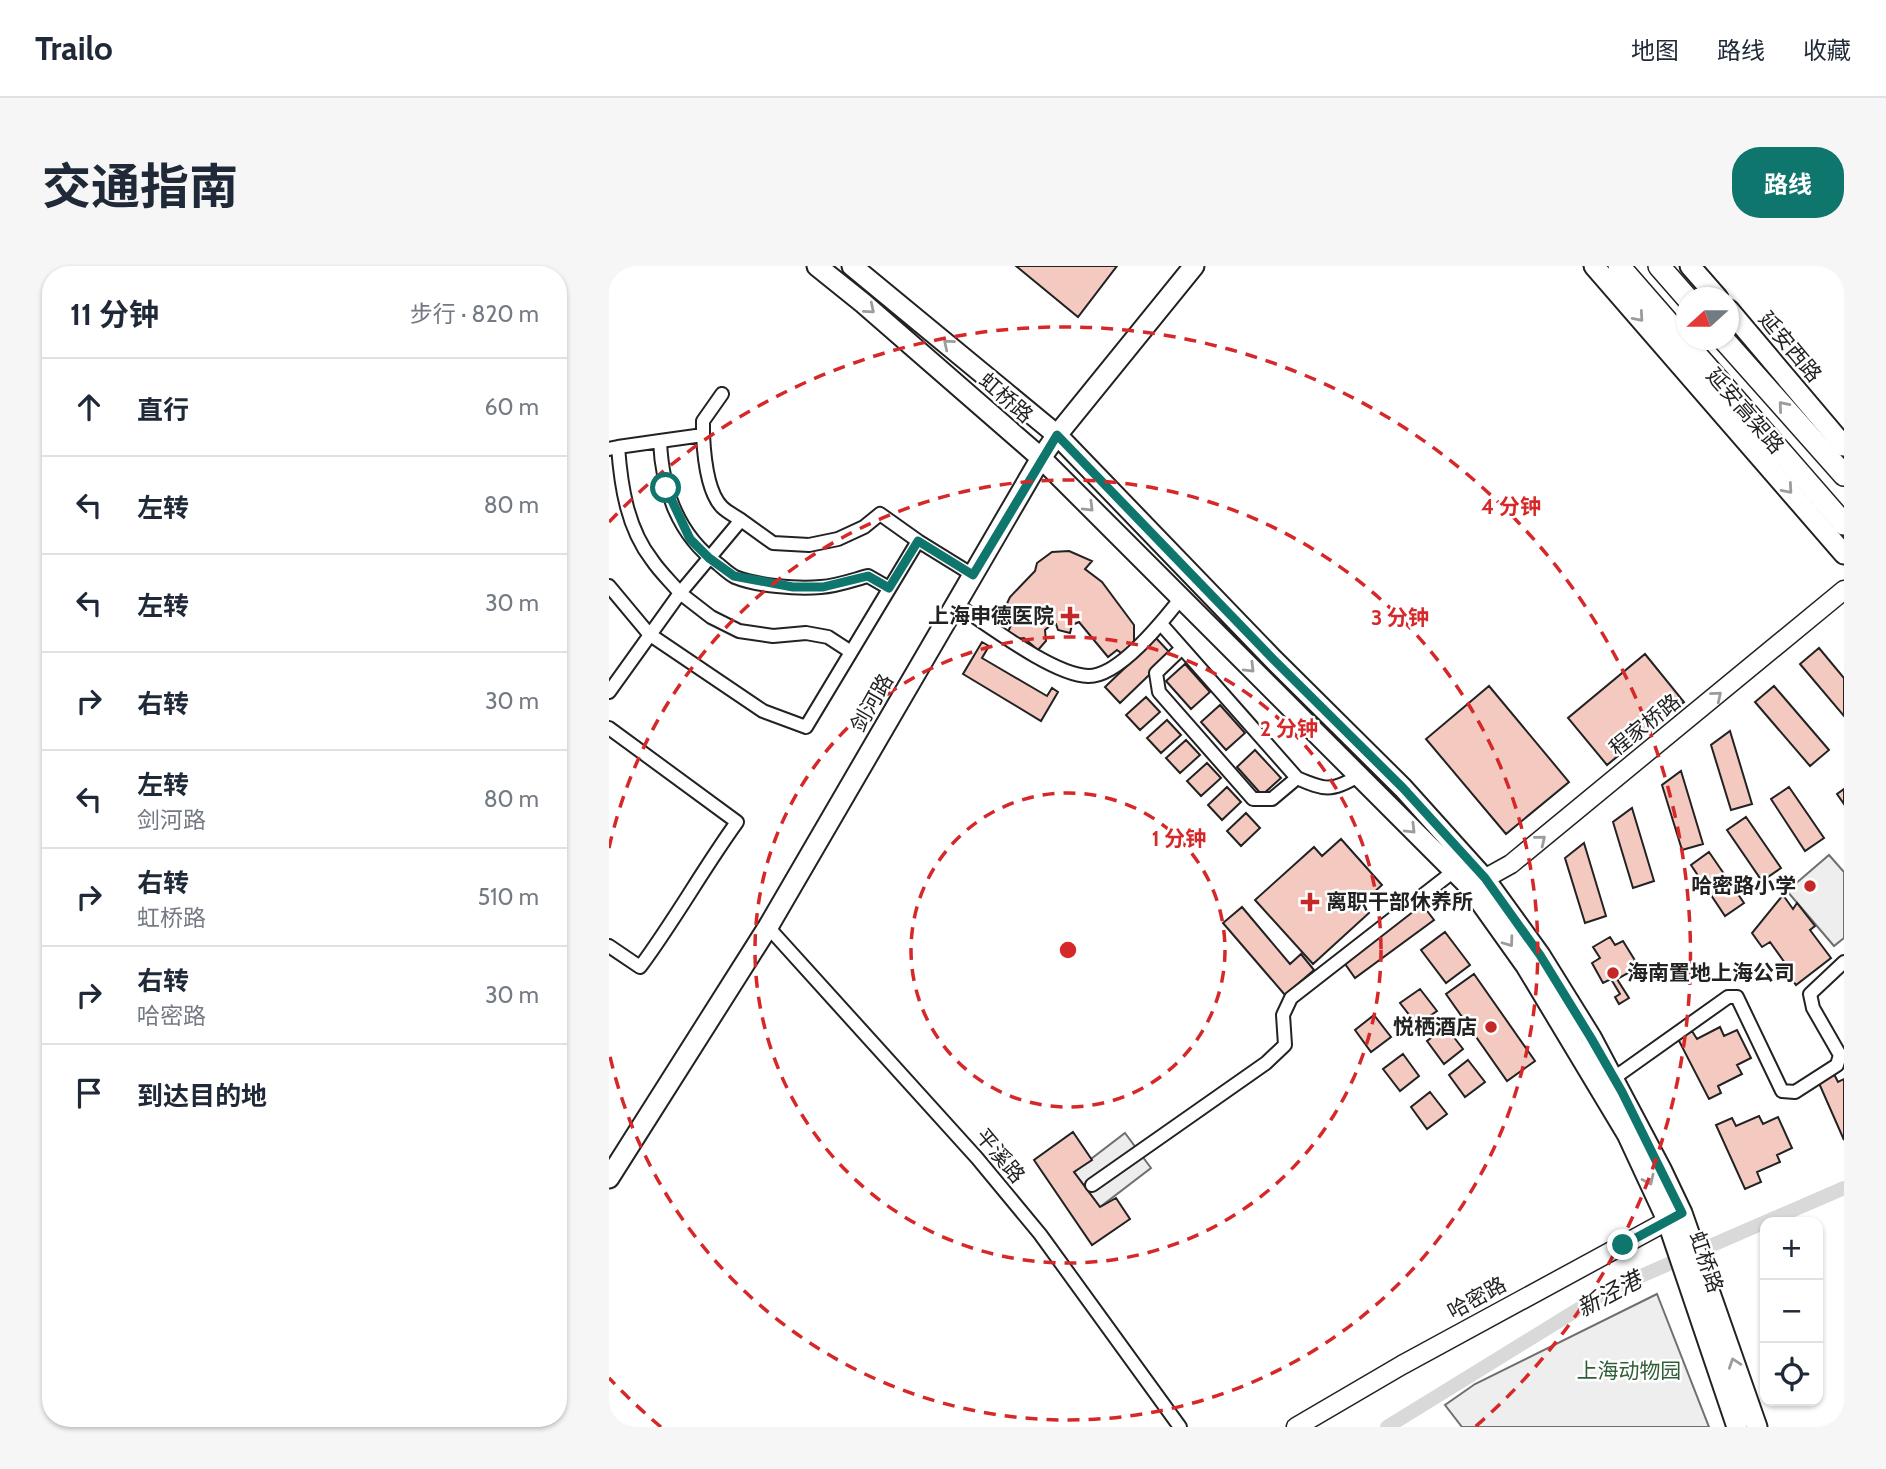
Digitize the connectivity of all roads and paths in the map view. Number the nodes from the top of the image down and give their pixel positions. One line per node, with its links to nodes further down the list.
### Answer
1 (817, 266): 18 (main road, 虹桥路, one-way to 18)
2 (852, 266): 14 (main road, 虹桥路, one-way to 2)
3 (1194, 266): 14 (main road, 剑河路)
4 (1594, 266): 23 (main road, one-way to 23)
5 (1619, 266): 21 (highway, 延安高架路)
6 (1659, 266): 8 (highway)
7 (1690, 266): 9 (main road)
8 (1677, 287)
9 (1708, 287)
10 (1739, 323): 16 (main road, 延安西路)
11 (1733, 350): 19 (highway, 延安高架路, one-way to 11)
12 (722, 394): 13 (street)
13 (703, 435): 15 (street); 20 (street)
14 (1057, 435): 18 (main road, 剑河路); 41 (main road, 虹桥路)
15 (660, 441): 17 (street); 24 (street)
16 (1844, 446)
17 (614, 448): 29 (street)
18 (1041, 458): 25 (main road, 剑河路); 30 (main road, 虹桥路, one-way to 30)
19 (1844, 475)
20 (741, 520): 22 (street); 24 (street)
21 (1844, 524)
22 (918, 541): 25 (street); 27 (street)
23 (1844, 554)
24 (709, 558): 27 (street); 29 (street)
25 (973, 575): 31 (main road, 剑河路)
26 (609, 586): 33 (street)
27 (889, 588): 35 (street)
28 (1844, 590): 41 (street, 程家桥路, one-way to 28)
29 (680, 593): 33 (street); 35 (street)
30 (1181, 598): 32 (street); 38 (main road, 虹桥路, one-way to 38)
31 (956, 604): 32 (street); 42 (main road, 剑河路)
32 (1161, 624): 34 (street)
33 (649, 635): 35 (street); 36 (street)
34 (1182, 648): 39 (street); 39 (street)
35 (851, 652)
36 (609, 692)
37 (609, 728): 43 (street)
38 (1358, 776): 39 (street); 40 (main road, 虹桥路, one-way to 40)
39 (1297, 778)
40 (1454, 871): 41 (main road, 虹桥路); 47 (street)
41 (1477, 882): 45 (main road, 虹桥路); 48 (main road, 虹桥路, one-way to 48)
42 (768, 927): 46 (main road, 剑河路); 50 (street, 平溪路)
43 (609, 946)
44 (1844, 962): 45 (street)
45 (1614, 1077): 48 (main road, 虹桥路)
46 (609, 1178)
47 (1092, 1185)
48 (1675, 1216): 49 (main road, 虹桥路); 51 (street, 哈密路)
49 (1697, 1281): 52 (main road, 虹桥路); 53 (main road, 虹桥路, one-way to 49)
50 (1180, 1427)
51 (1296, 1427)
52 (1737, 1427)
53 (1757, 1427)

